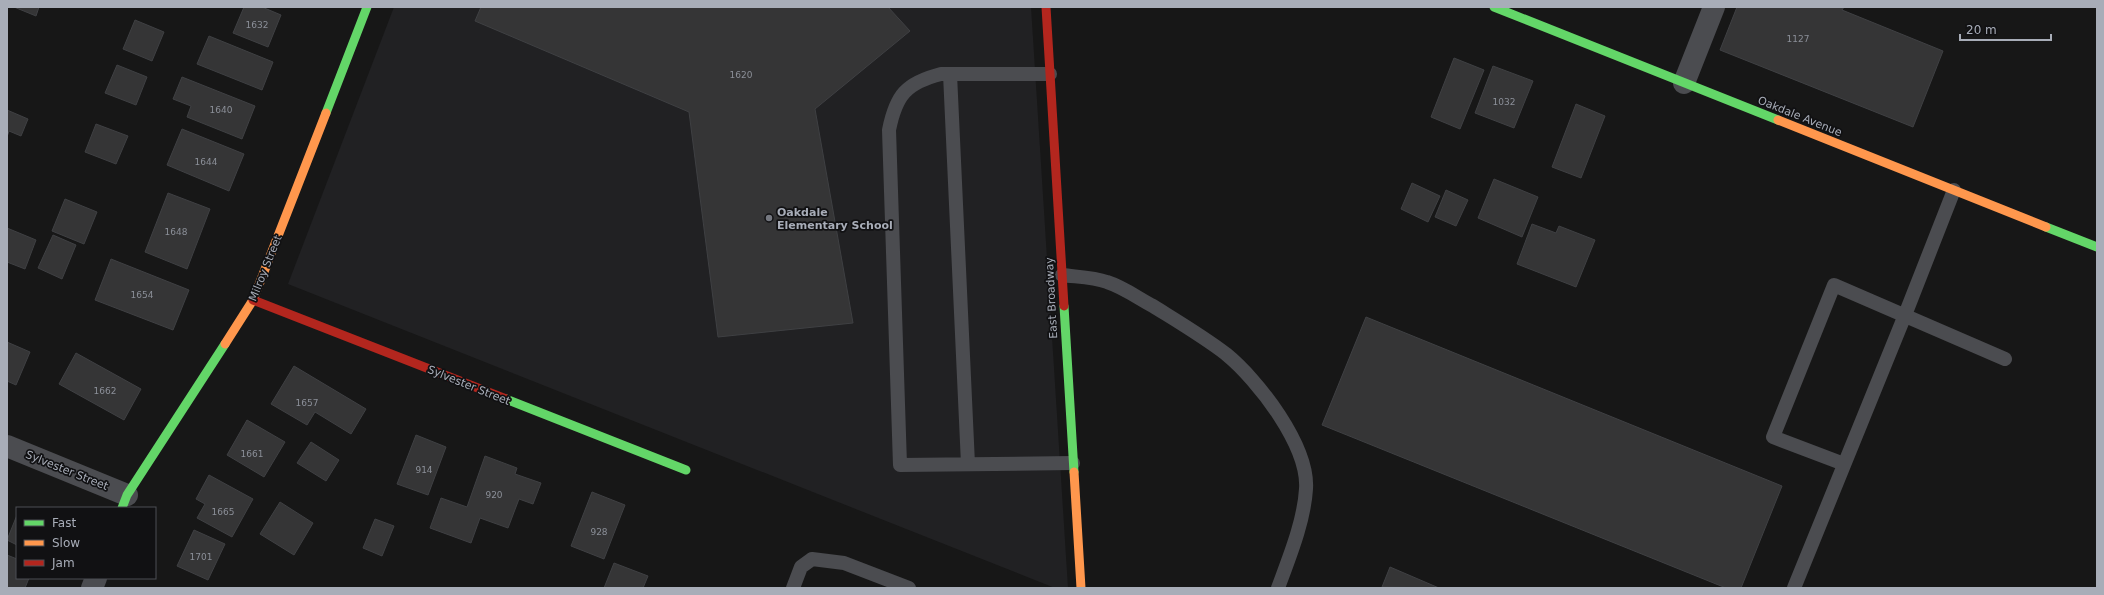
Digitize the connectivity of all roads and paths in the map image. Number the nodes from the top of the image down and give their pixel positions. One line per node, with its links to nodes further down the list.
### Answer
1 (367, 7): 11 (street, Milroy Street)
2 (1046, 7): 6 (street, East Broadway)
3 (1494, 7): 7 (street, Oakdale Avenue)
4 (1714, 7): 7 (street)
5 (950, 74): 6 (lane); 16 (lane); 16 (lane)
6 (1050, 74): 10 (street, East Broadway)
7 (1684, 83): 8 (street, Oakdale Avenue)
8 (1954, 190): 9 (street, Oakdale Avenue); 12 (lane)
9 (2097, 247)
10 (1062, 275): 15 (street, East Broadway); 23 (lane)
11 (253, 300): 18 (street, Sylvester Street); 19 (street, Milroy Street)
12 (1905, 315): 13 (lane); 17 (lane); 17 (lane)
13 (2005, 359)
14 (7, 446): 19 (street, Sylvester Street)
15 (1073, 463): 16 (lane); 22 (street, East Broadway)
16 (968, 464)
17 (1844, 464): 24 (lane)
18 (686, 470)
19 (125, 502)
20 (793, 588): 21 (lane)
21 (909, 588)
22 (1080, 588)
23 (1278, 588)
24 (1794, 588)

